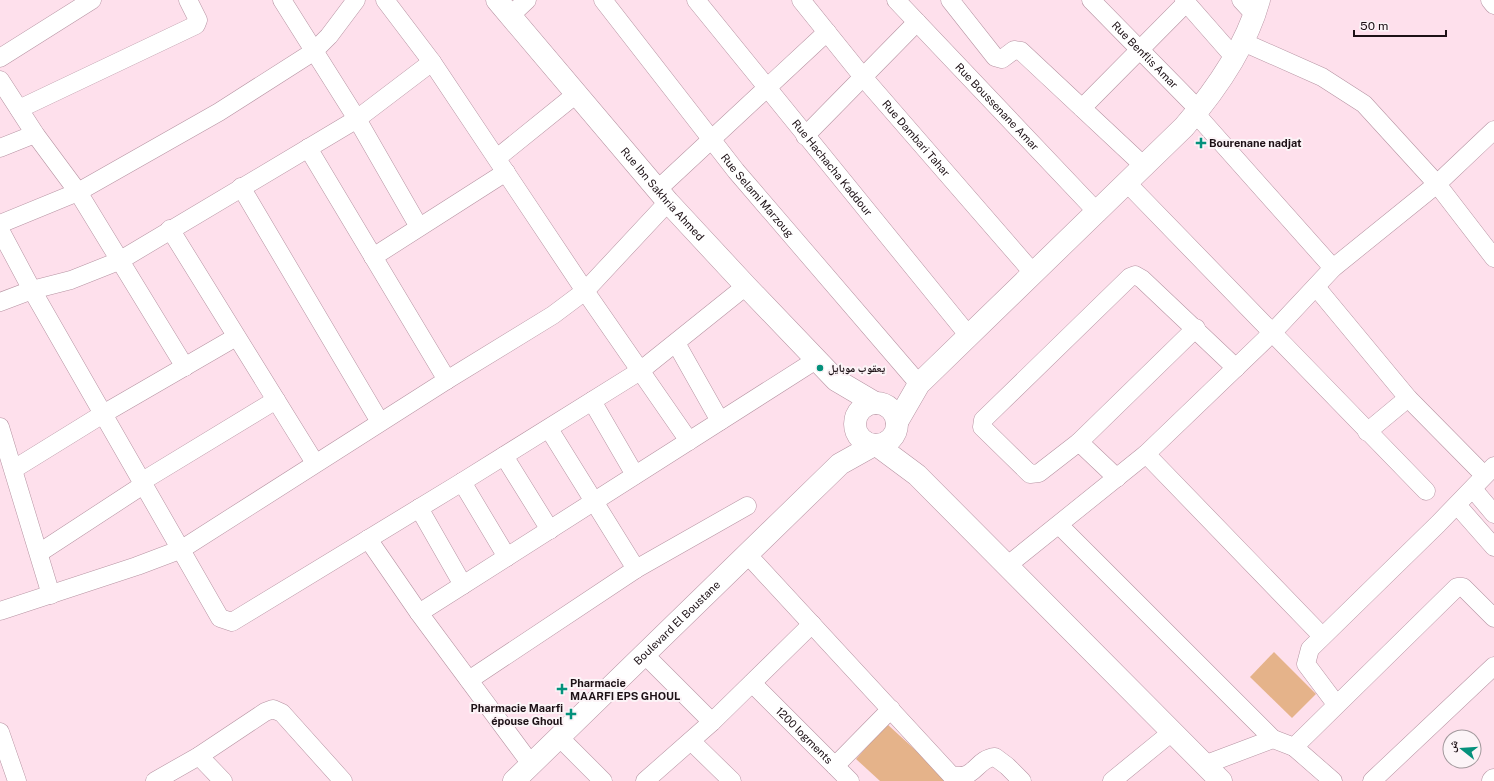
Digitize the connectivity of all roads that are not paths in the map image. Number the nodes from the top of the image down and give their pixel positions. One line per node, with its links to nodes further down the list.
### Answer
1 (92, 0): 23 (street)
2 (188, 0): 30 (street)
3 (282, 0): 22 (street)
4 (356, 0): 22 (street)
5 (385, 0): 24 (street)
6 (527, 0): 17 (street)
7 (603, 0): 36 (street, Rue Selami Marzoug)
8 (696, 0): 27 (street, Rue Hachacha Kaddour)
9 (801, 0): 19 (street, Rue Dambari Tahar)
10 (896, 0): 18 (street, Rue Boussenane Amar)
11 (950, 0): 29 (street)
12 (1091, 0): 21 (street, Rue Benflis Amar)
13 (1490, 0): 16 (street)
14 (1185, 1): 20 (street); 21 (street)
15 (1252, 5): 20 (main road)
16 (1494, 5)
17 (503, 8): 28 (main road, Rue Ibn Sakhria Ahmed)
18 (917, 22): 25 (street); 46 (street, Rue Boussenane Amar)
19 (827, 32): 25 (street, Rue Dambari Tahar); 27 (street)
20 (1239, 50): 31 (main road); 42 (street)
21 (1141, 51): 29 (street); 31 (street, Rue Benflis Amar)
22 (313, 52): 32 (street); 44 (street)
23 (0, 58)
24 (432, 62): 32 (street); 39 (street)
25 (863, 77): 35 (street); 55 (street, Rue Dambari Tahar)
26 (0, 80): 30 (street)
27 (767, 89): 35 (street, Rue Hachacha Kaddour); 36 (street)
28 (575, 95): 39 (street); 45 (main road, Rue Ibn Sakhria Ahmed)
29 (1082, 108): 40 (street)
30 (19, 109): 34 (street)
31 (1197, 112): 40 (main road); 54 (street, Rue Benflis Amar)
32 (357, 119): 38 (street); 48 (street)
33 (1494, 130): 42 (street)
34 (35, 134): 37 (street); 44 (street)
35 (805, 136): 63 (street, Rue Hachacha Kaddour)
36 (713, 139): 45 (street); 72 (street, Rue Selami Marzoug)
37 (0, 148)
38 (308, 148): 43 (street); 51 (street)
39 (502, 165): 48 (street); 59 (street)
40 (1145, 167): 41 (main road)
41 (1128, 184): 46 (main road); 62 (street)
42 (1437, 184): 52 (street); 54 (street)
43 (241, 187): 49 (street); 79 (street)
44 (78, 192): 47 (street); 53 (street)
45 (662, 196): 56 (main road, Rue Ibn Sakhria Ahmed); 59 (street)
46 (1098, 213): 55 (main road)
47 (0, 224)
48 (419, 227): 51 (street)
49 (170, 229): 53 (street); 64 (street)
50 (0, 230): 58 (street)
51 (373, 256): 70 (street)
52 (1494, 258)
53 (119, 261): 58 (street); 67 (street)
54 (1333, 268): 57 (street)
55 (1034, 274): 63 (main road)
56 (746, 286): 65 (street); 66 (main road, Rue Ibn Sakhria Ahmed)
57 (1316, 287): 62 (street); 73 (street)
58 (32, 290): 60 (street); 77 (street)
59 (584, 291): 69 (street); 70 (street)
60 (0, 302)
61 (1196, 328): 68 (street); 86 (street); 86 (street)
62 (1273, 332): 68 (street); 84 (street)
63 (969, 336): 72 (main road)
64 (236, 337): 67 (street); 74 (street)
65 (676, 343): 69 (street); 78 (street)
66 (816, 360): 71 (main road, Rue Ibn Sakhria Ahmed); 78 (street)
67 (185, 367): 77 (street)
68 (1236, 368): 88 (street)
69 (640, 371): 75 (street); 85 (street)
70 (447, 380): 79 (street)
71 (836, 380): 76 (main road); 80 (main road)
72 (918, 386): 76 (main road); 81 (main road)
73 (1408, 398): 84 (street); 93 (street)
74 (276, 400): 90 (street); 98 (street)
75 (592, 401): 83 (street); 95 (street)
76 (879, 404): 80 (main road); 81 (main road)
77 (103, 414): 92 (street); 98 (street)
78 (720, 421): 85 (street)
79 (380, 422): 90 (street)
80 (856, 423): 87 (main road); 91 (main road)
81 (897, 425): 87 (main road); 94 (main road)
82 (0, 427): 92 (street)
83 (549, 428): 89 (street); 101 (street)
84 (1367, 432): 100 (street)
85 (689, 441): 95 (street)
86 (1079, 442): 96 (street)
87 (876, 446): 91 (main road); 94 (main road)
88 (1146, 454): 96 (street); 122 (street)
89 (504, 456): 97 (street); 107 (street)
90 (315, 463): 110 (street)
91 (840, 464): 112 (main road, Boulevard El Boustane)
92 (14, 469): 111 (street)
93 (1489, 470): 99 (street)
94 (917, 474): 114 (main road)
95 (635, 475): 101 (street)
96 (1117, 478): 106 (street)
97 (462, 482): 104 (street); 113 (street)
98 (142, 484): 110 (street); 111 (street)
99 (1473, 489): 102 (street); 105 (street)
100 (1426, 491)
101 (595, 501): 107 (street); 115 (street)
102 (1457, 505): 109 (street); 122 (street)
103 (747, 506): 115 (street)
104 (419, 508): 108 (street); 116 (street)
105 (1494, 514)
106 (1059, 525): 114 (street); 133 (street)
107 (550, 530): 113 (street)
108 (368, 539): 110 (street); 119 (street)
109 (1494, 547)
110 (182, 549): 117 (street)
111 (39, 553): 117 (street)
112 (747, 554): 121 (street); 123 (main road, Boulevard El Boustane)
113 (507, 557): 116 (street)
114 (1008, 565): 131 (main road)
115 (636, 569): 125 (street)
116 (463, 585): 119 (street)
117 (51, 595): 118 (street)
118 (0, 611)
119 (419, 613): 125 (street)
120 (1494, 618): 127 (street)
121 (812, 624): 126 (street); 128 (street)
122 (1322, 636): 127 (street)
123 (644, 654): 129 (street); 132 (main road, Boulevard El Boustane)
124 (1494, 666): 153 (street)
125 (469, 680): 137 (street)
126 (752, 683): 129 (street); 139 (street, 1200 logments)
127 (1336, 704): 135 (street)
128 (891, 709): 139 (street, 1200 logments); 149 (street)
129 (712, 722): 134 (street)
130 (0, 732): 140 (street)
131 (1172, 732): 138 (main road); 150 (street)
132 (559, 737): 137 (main road, Boulevard El Boustane); 145 (street)
133 (1273, 739): 135 (street); 138 (street)
134 (691, 741): 146 (street); 147 (street)
135 (1294, 747): 152 (street)
136 (199, 756): 141 (street); 142 (street); 143 (street)
137 (531, 764): 144 (main road, Boulevard El Boustane)
138 (1204, 765): 151 (main road)
139 (835, 766): 148 (street)
140 (18, 781)
141 (155, 781)
142 (223, 781)
143 (343, 781)
144 (514, 781)
145 (603, 781)
146 (645, 781)
147 (732, 781)
148 (850, 781)
149 (1022, 781)
150 (1112, 781)
151 (1221, 781)
152 (1332, 781)
153 (1372, 781)

